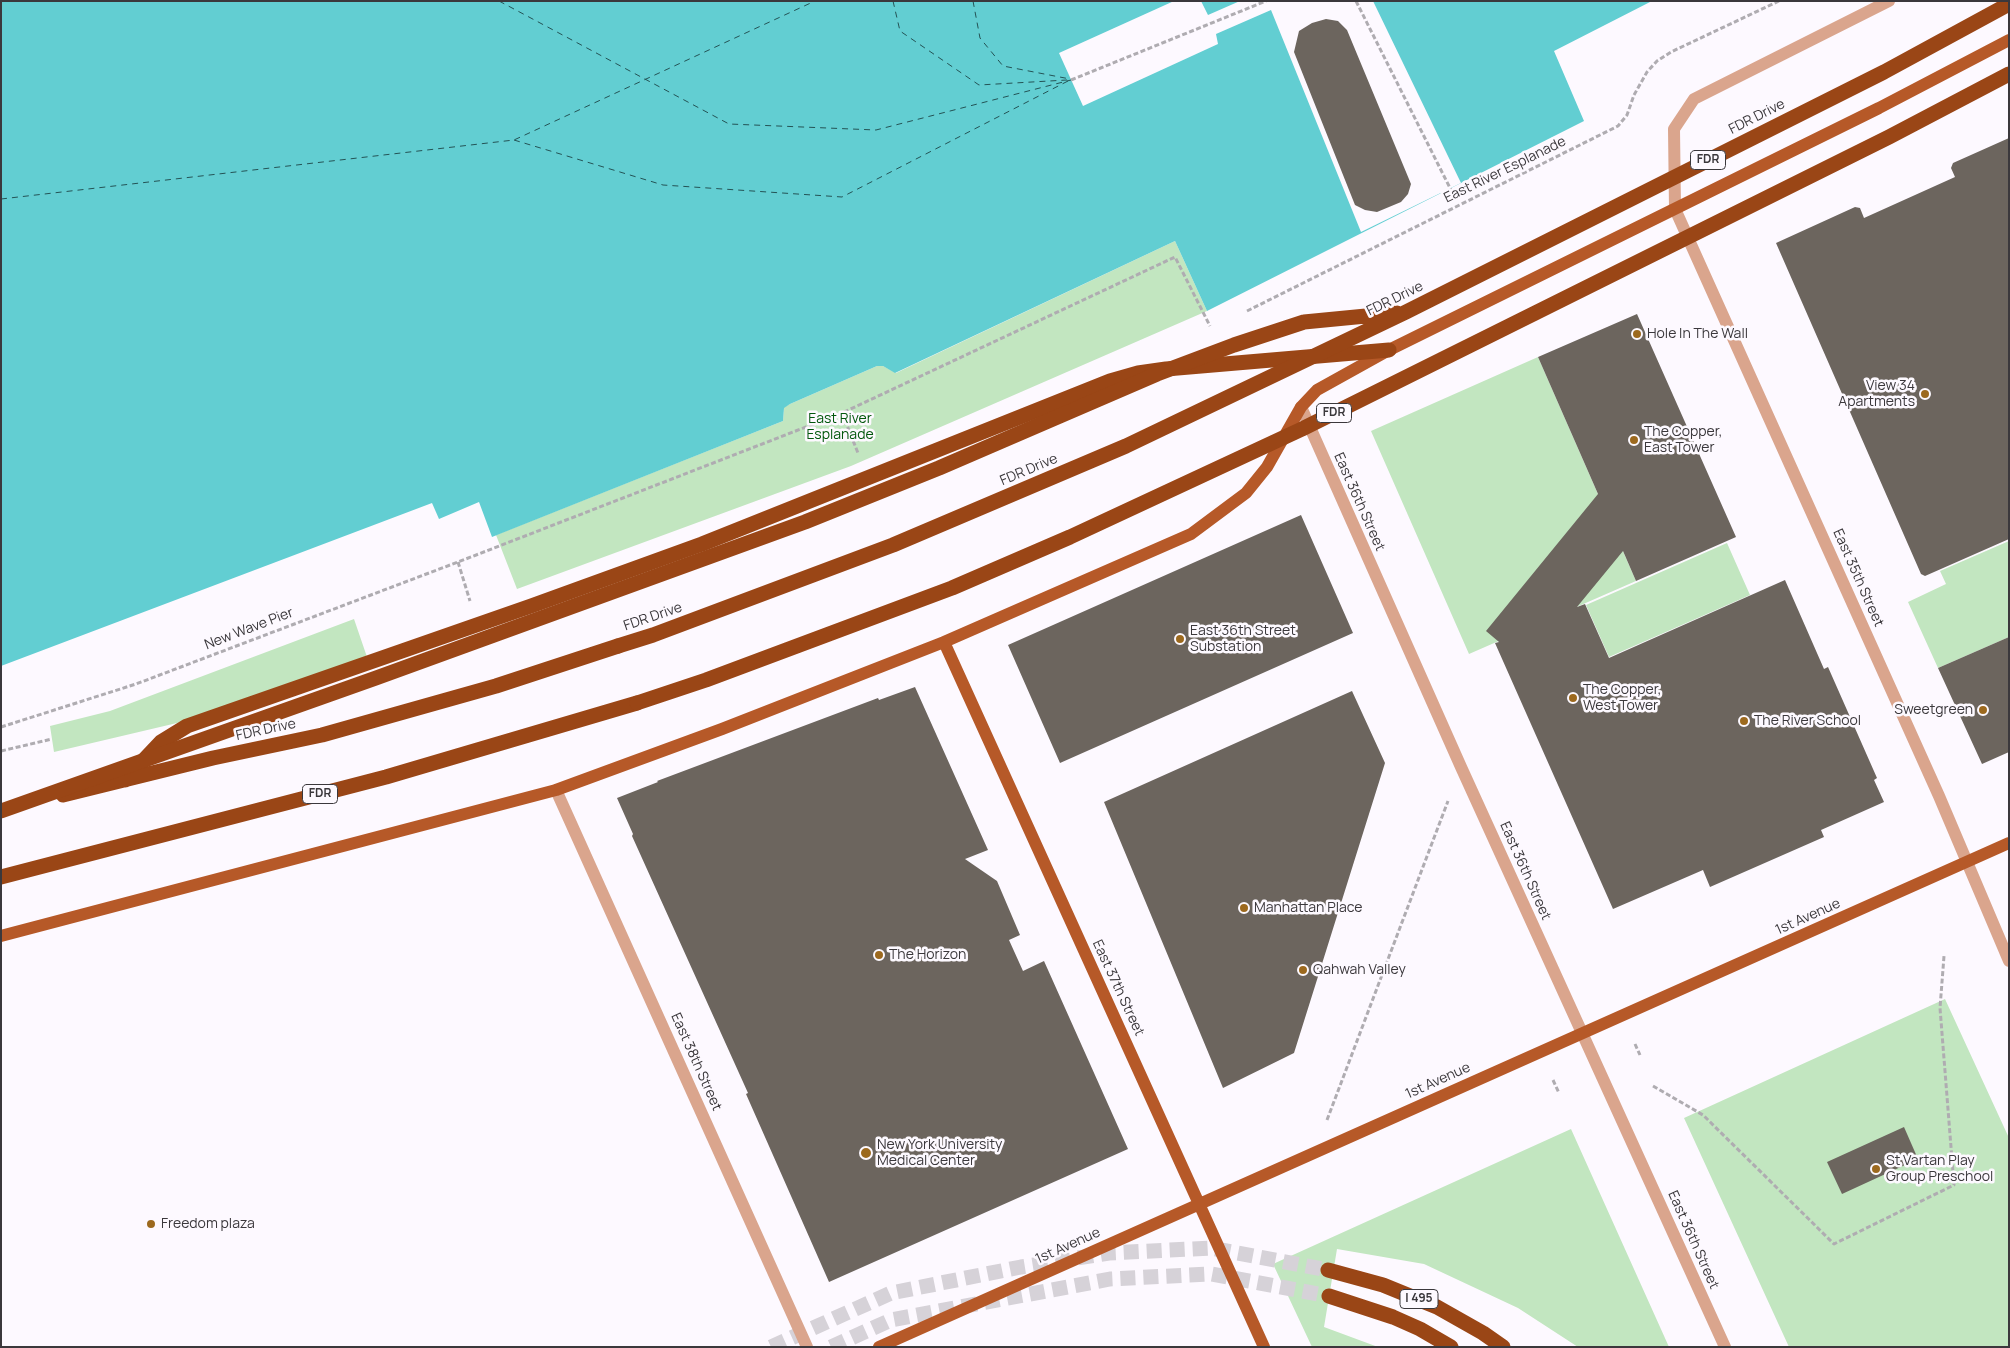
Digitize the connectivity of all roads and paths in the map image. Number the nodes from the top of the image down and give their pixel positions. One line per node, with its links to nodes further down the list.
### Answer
1 (1266, 1): 8 (path)
2 (1356, 1): 9 (path)
3 (1779, 1): 12 (path, East River Esplanade)
4 (1889, 1): 10 (street)
5 (2009, 4): 11 (highway, FDR Drive / FDR, bridge)
6 (2009, 40): 10 (main road)
7 (2009, 74): 30 (highway, FDR, bridge)
8 (1070, 80)
9 (1453, 194)
10 (1675, 209): 14 (main road); 29 (street, East 35th Street)
11 (1406, 312): 25 (highway, FDR Drive / FDR, bridge); 27 (highway, bridge)
12 (1238, 315)
13 (1211, 328): 16 (path, New Wave Pier)
14 (1389, 350): 15 (main road); 25 (highway)
15 (1301, 407): 20 (main road); 24 (street, East 36th Street)
16 (842, 413): 17 (path); 18 (path, New Wave Pier)
17 (861, 461)
18 (458, 562): 19 (path); 21 (path, New Wave Pier)
19 (473, 609)
20 (944, 642): 26 (main road); 41 (main road, East 37th Street)
21 (1, 727)
22 (52, 739): 23 (path)
23 (1, 752)
24 (1461, 767): 34 (street, East 36th Street); 40 (path)
25 (124, 780): 27 (highway, FDR Drive / FDR)
26 (556, 790): 31 (main road); 44 (street, East 38th Street)
27 (1, 810)
28 (2009, 843): 29 (main road, 1st Avenue)
29 (1968, 862): 33 (street, East 35th Street); 34 (main road, 1st Avenue)
30 (1, 877)
31 (1, 936)
32 (1944, 956): 38 (path)
33 (2009, 961)
34 (1583, 1034): 40 (main road, 1st Avenue); 49 (street, East 36th Street)
35 (1635, 1044): 36 (path)
36 (1640, 1055)
37 (1553, 1080): 39 (path)
38 (1653, 1086)
39 (1559, 1093)
40 (1315, 1151): 41 (main road, 1st Avenue)
41 (1200, 1204): 45 (main road, 1st Avenue); 46 (main road, East 37th Street)
42 (1328, 1270): 48 (highway, I 495)
43 (1329, 1296): 47 (highway, I 495)
44 (808, 1347)
45 (879, 1347)
46 (1264, 1347)
47 (1451, 1347)
48 (1503, 1347)
49 (1726, 1347)

